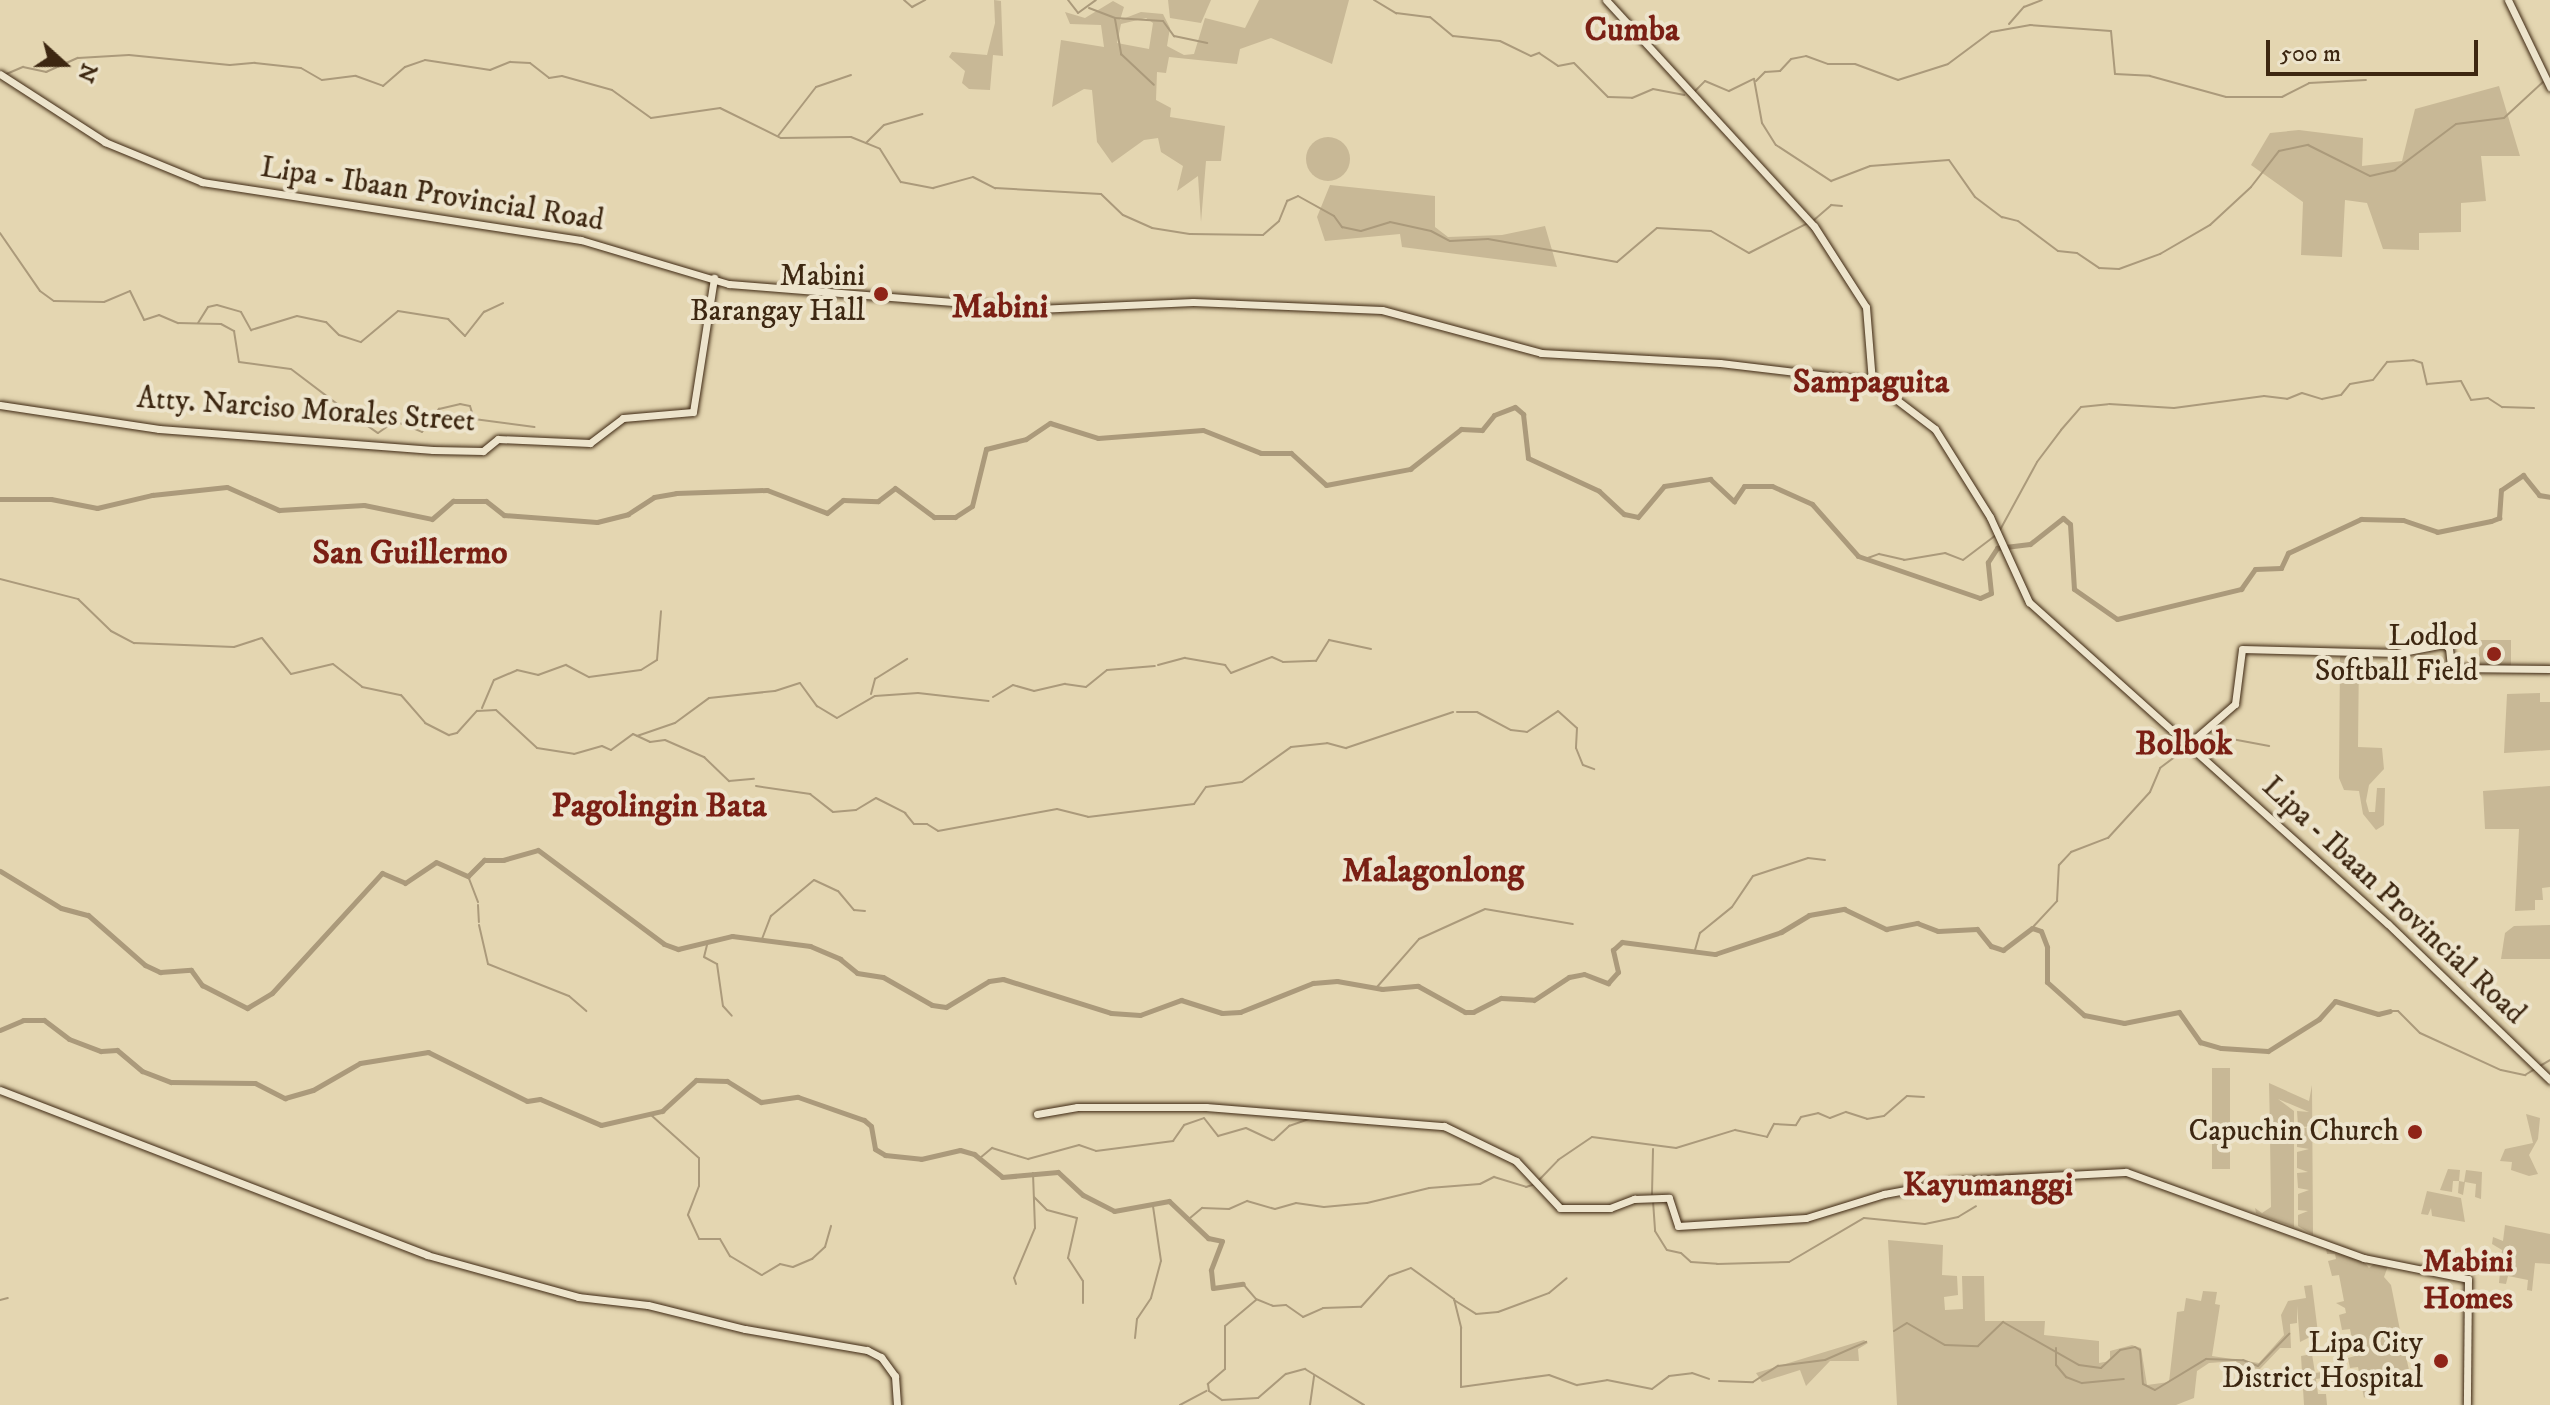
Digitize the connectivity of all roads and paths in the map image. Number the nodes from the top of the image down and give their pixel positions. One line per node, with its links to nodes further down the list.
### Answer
1 (1606, 0): 6 (street)
2 (2508, 0): 4 (street)
3 (3, 76): 5 (street, Lipa - Ibaan Provincial Road)
4 (2549, 82)
5 (714, 278): 6 (street, Lipa - Ibaan Provincial Road); 7 (street, Atty. Narciso Morales Street)
6 (1872, 381): 9 (street, Lipa - Ibaan Provincial Road)
7 (0, 405)
8 (2550, 669): 9 (street)
9 (2189, 744): 10 (street, Lipa - Ibaan Provincial Road)
10 (2550, 1080)
11 (0, 1090): 13 (street)
12 (1037, 1114): 14 (street)
13 (897, 1405)
14 (2467, 1405)

